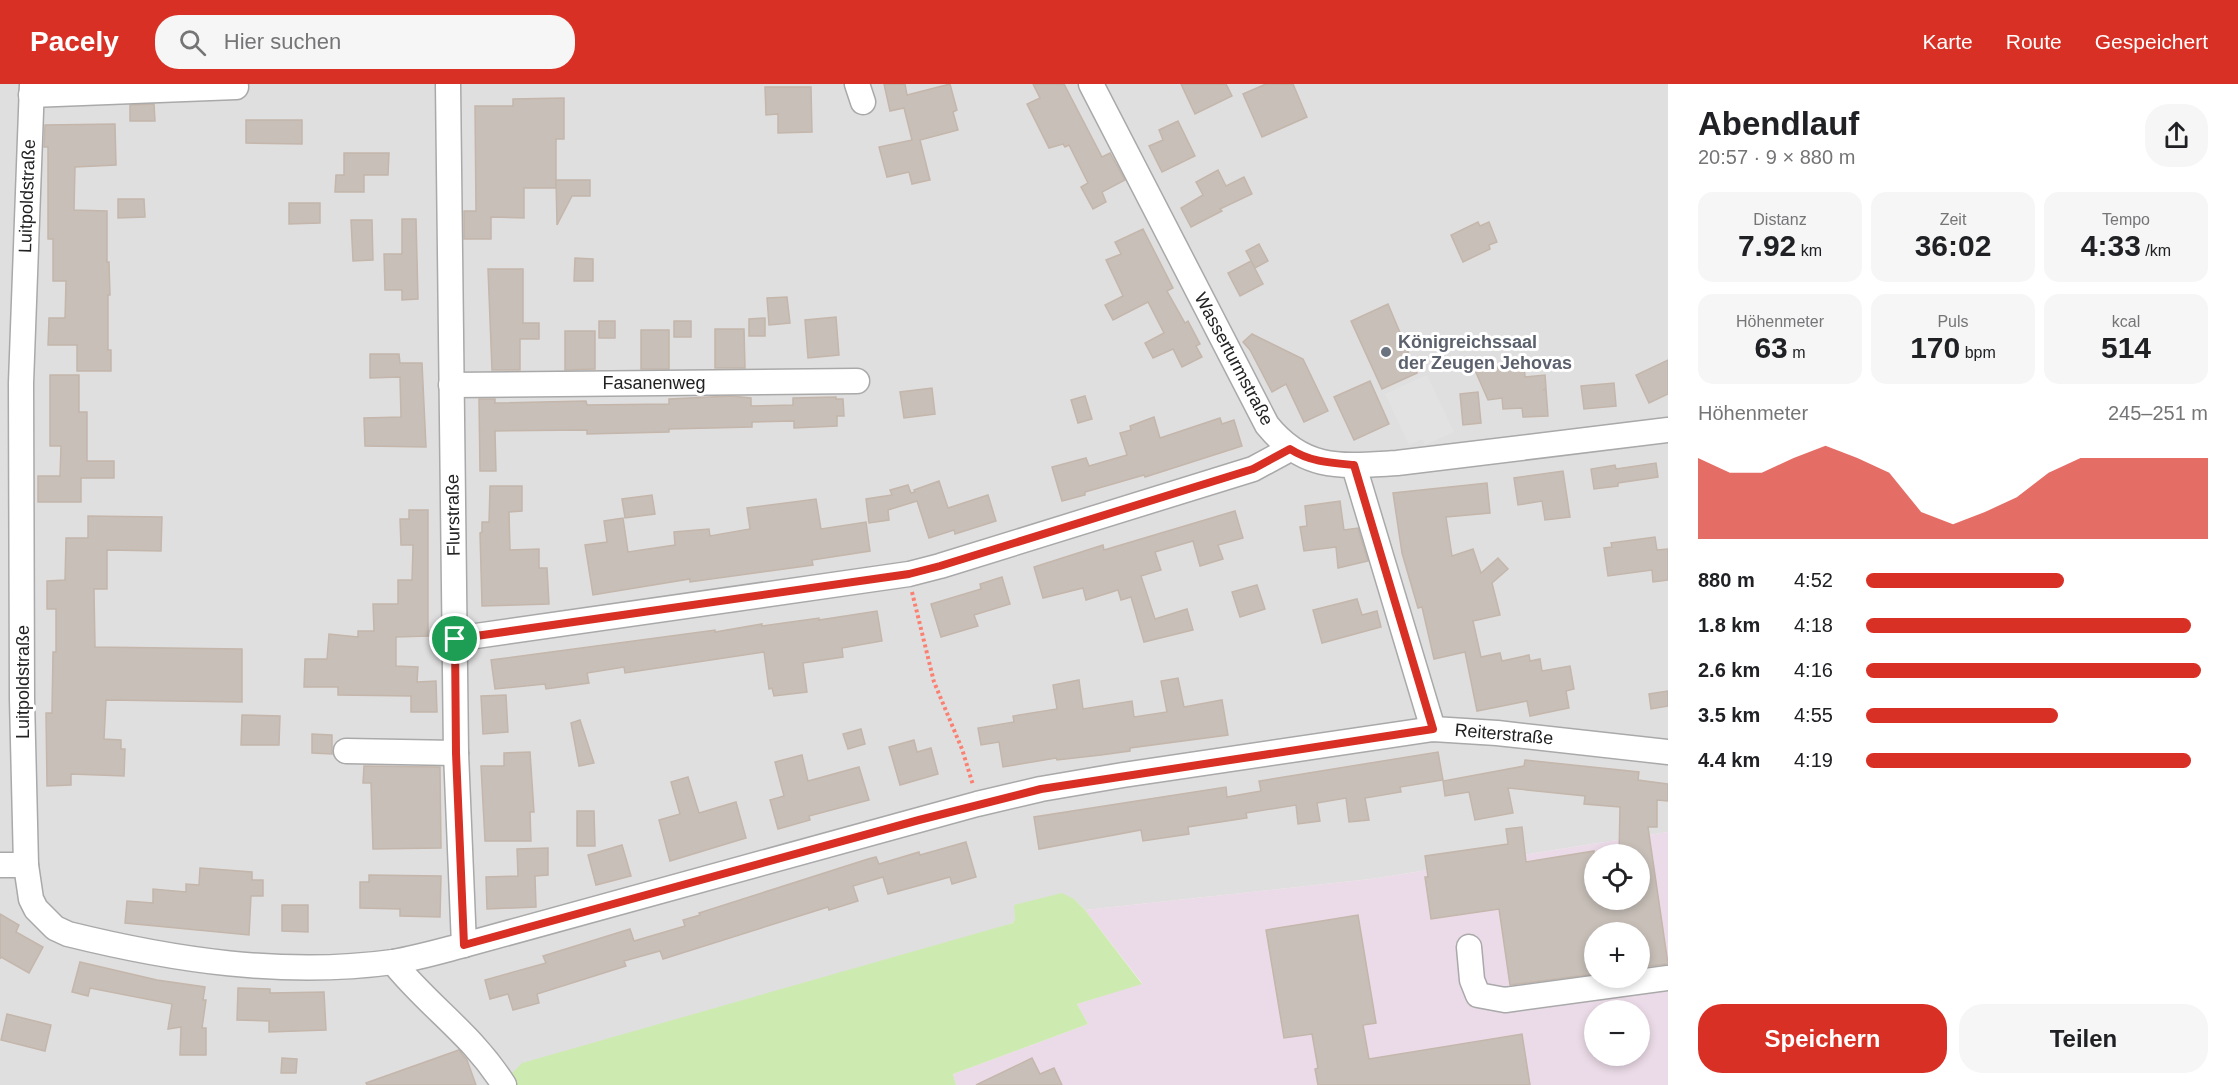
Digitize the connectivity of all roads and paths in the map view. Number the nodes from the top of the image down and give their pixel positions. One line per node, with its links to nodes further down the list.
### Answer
1 (448, 84): 6 (street, Flurstraße)
2 (1091, 84): 8 (street, Wasserturmstraße)
3 (236, 87): 4 (street)
4 (32, 89): 12 (street, Luitpoldstraße)
5 (857, 381): 6 (street, Fasanenweg)
6 (451, 385): 11 (street, Flurstraße)
7 (1668, 430): 9 (street, Wasserturmstraße)
8 (1290, 449): 9 (street, Wasserturmstraße); 10 (street)
9 (1354, 465): 13 (street)
10 (909, 574): 11 (street); 17 (path)
11 (455, 639): 16 (street, Flurstraße)
12 (11, 702): 19 (street, Luitpoldstraße)
13 (1433, 729): 15 (street, Reiterstraße); 17 (street, Reiterstraße)
14 (346, 751): 16 (street)
15 (1668, 752)
16 (456, 753): 20 (street, Flurstraße)
17 (977, 804): 20 (street, Reiterstraße)
18 (0, 865): 19 (street)
19 (27, 865): 22 (street, Luitpoldstraße)
20 (464, 945): 22 (street, Luitpoldstraße)
21 (1468, 947): 23 (street)
22 (393, 962): 24 (street)
23 (1668, 978)
24 (504, 1085)

